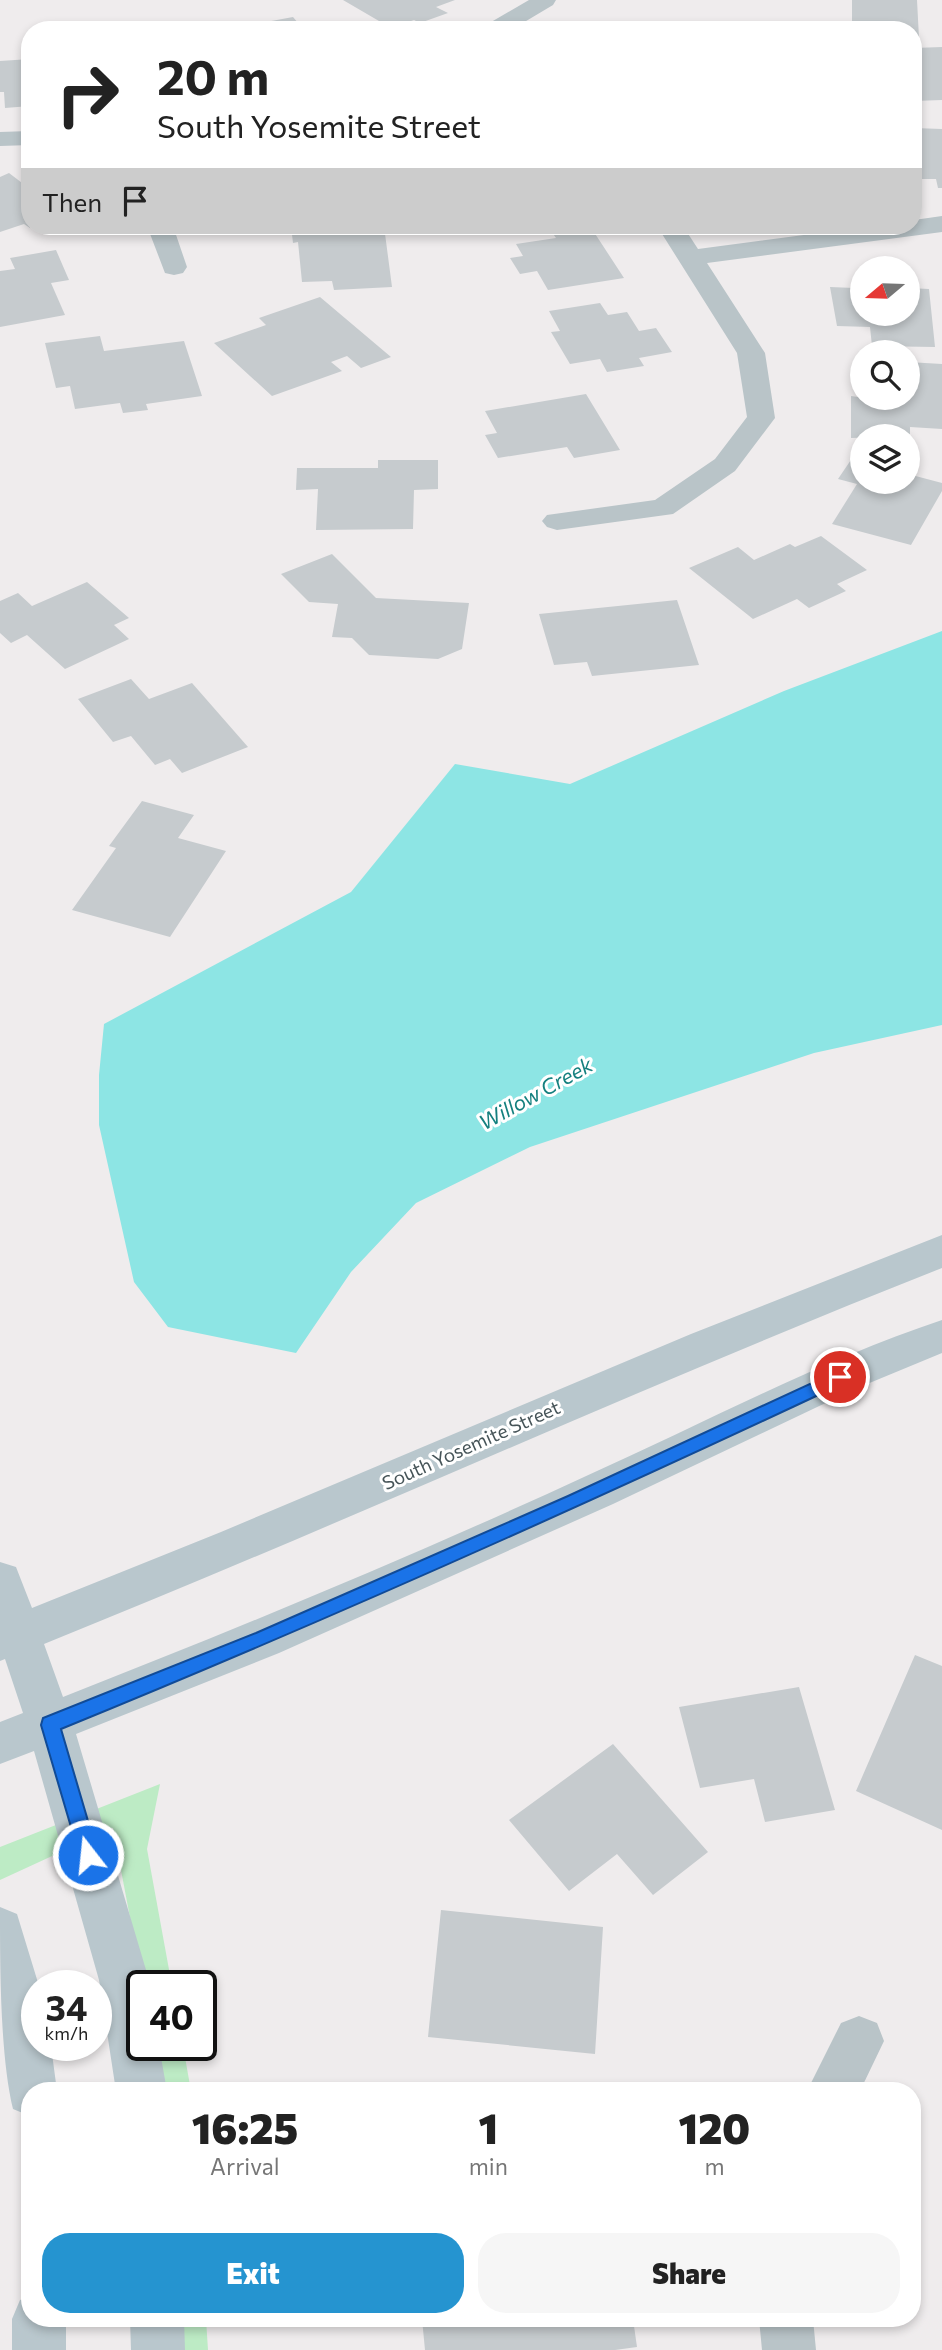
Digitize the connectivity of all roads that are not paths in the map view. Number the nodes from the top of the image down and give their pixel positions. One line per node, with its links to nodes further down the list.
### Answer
1 (545, 0): 2 (street)
2 (509, 21)
3 (0, 138): 4 (street)
4 (21, 138)
5 (942, 224): 6 (street)
6 (922, 227)
7 (163, 235): 11 (street)
8 (676, 235): 10 (street)
9 (860, 235): 10 (street)
10 (690, 258): 12 (street)
11 (174, 267)
12 (556, 521)
13 (942, 1251): 16 (main road, South Yosemite Street)
14 (942, 1336): 17 (main road)
15 (0, 1581): 16 (main road)
16 (9, 1637): 17 (main road)
17 (50, 1725): 18 (main road); 22 (main road)
18 (0, 1743)
19 (0, 1931): 21 (main road)
20 (859, 2041): 23 (street)
21 (30, 2082)
22 (140, 2082)
23 (837, 2082)
24 (39, 2327): 27 (main road)
25 (157, 2327): 28 (main road)
26 (787, 2327): 29 (street)
27 (39, 2350)
28 (158, 2350)
29 (789, 2350)

